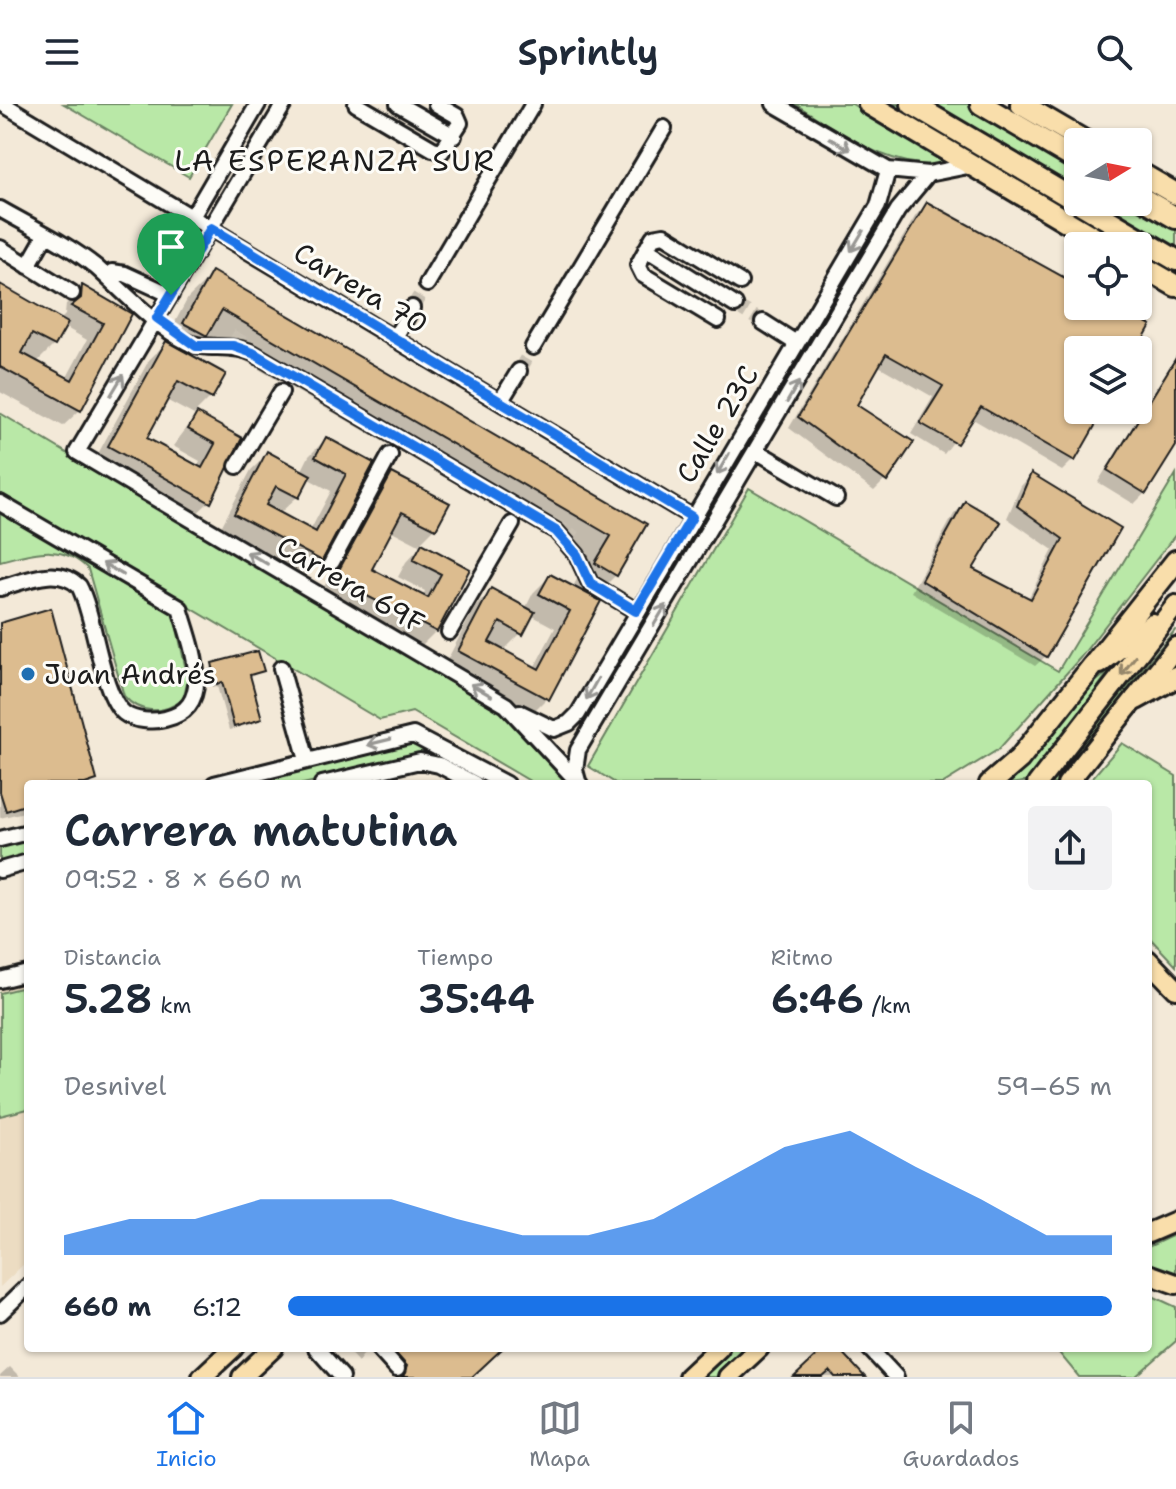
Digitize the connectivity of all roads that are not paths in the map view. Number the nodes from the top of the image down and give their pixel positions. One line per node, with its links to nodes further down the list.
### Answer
1 (3, 104): 24 (street, Carrera 70)
2 (258, 104): 24 (street)
3 (284, 104): 26 (street)
4 (356, 104): 15 (street)
5 (398, 104): 15 (street)
6 (436, 104): 15 (street)
7 (533, 104): 37 (street)
8 (774, 104): 18 (street, one-way to 18)
9 (869, 104): 17 (highway)
10 (912, 104): 31 (highway)
11 (981, 104): 16 (highway)
12 (1021, 104): 14 (highway)
13 (664, 128): 50 (street)
14 (1064, 129)
15 (454, 136)
16 (1064, 153)
17 (973, 165): 19 (street); 27 (highway)
18 (888, 170): 19 (street); 49 (street, Calle 23C, one-way to 49)
19 (928, 174): 54 (street, Calle 23C, one-way to 19)
20 (1152, 180): 21 (highway)
21 (1176, 194)
22 (1152, 204): 25 (highway)
23 (0, 209): 28 (street)
24 (192, 217): 26 (street, Carrera 70)
25 (1176, 218)
26 (211, 228): 40 (street); 47 (street, Carrera 70)
27 (1085, 232)
28 (45, 236): 32 (street); 43 (street)
29 (0, 248): 32 (street)
30 (646, 249): 36 (street); 41 (street); 44 (street)
31 (1168, 256): 35 (highway)
32 (28, 266): 39 (street)
33 (112, 272): 40 (street)
34 (1152, 272): 38 (highway)
35 (1176, 275)
36 (740, 282)
37 (427, 284)
38 (1176, 286)
39 (72, 293)
40 (171, 295): 43 (street)
41 (735, 305)
42 (412, 308): 47 (street)
43 (157, 318): 48 (street); 74 (street, Carrera 69F, one-way to 43)
44 (718, 320)
45 (763, 322): 49 (street)
46 (231, 336): 48 (street)
47 (394, 339): 53 (street, Carrera 70)
48 (187, 342): 64 (street)
49 (796, 343): 59 (street, Calle 23C, one-way to 59)
50 (533, 347)
51 (519, 371): 53 (street)
52 (281, 392): 56 (street)
53 (500, 402): 59 (street, Carrera 70)
54 (758, 452): 57 (street); 83 (street, Calle 23C, one-way to 54)
55 (390, 455): 63 (street)
56 (237, 466)
57 (836, 498)
58 (0, 503): 65 (street, one-way to 58)
59 (692, 517): 67 (street, Calle 23C)
60 (512, 524): 68 (street)
61 (576, 538): 64 (street)
62 (1176, 561): 72 (highway)
63 (332, 562)
64 (590, 583): 67 (street)
65 (0, 588)
66 (1176, 604): 72 (main road); 85 (main road, one-way to 85)
67 (636, 611): 74 (street, Calle 23C, one-way to 74)
68 (449, 632)
69 (1176, 647): 73 (main road)
70 (281, 668): 75 (street)
71 (1176, 677): 73 (highway)
72 (1073, 686): 84 (highway)
73 (1136, 699): 86 (main road)
74 (506, 705): 82 (street, Carrera 69F)
75 (307, 760): 76 (street); 81 (street, one-way to 75)
76 (273, 769): 77 (street); 78 (street)
77 (230, 780)
78 (261, 780)
79 (339, 780): 80 (street)
80 (467, 780)
81 (498, 780)
82 (576, 780)
83 (578, 780)
84 (995, 780)
85 (1040, 780)
86 (1070, 780)
87 (24, 833): 88 (street)
88 (0, 839)
89 (24, 863): 90 (street)
90 (0, 870)
91 (1152, 964): 94 (main road)
92 (24, 974): 93 (street)
93 (0, 980)
94 (1176, 989)
95 (1176, 1221): 96 (main road)
96 (1152, 1231)
97 (1152, 1275): 98 (main road)
98 (1176, 1284)
99 (24, 1290): 100 (street)
100 (0, 1313)
101 (229, 1352): 109 (main road)
102 (269, 1352): 110 (main road)
103 (320, 1352): 111 (street)
104 (382, 1352): 108 (street)
105 (715, 1352): 112 (main road)
106 (755, 1352): 113 (main road)
107 (873, 1352): 114 (street)
108 (397, 1369)
109 (202, 1377)
110 (242, 1377)
111 (342, 1377)
112 (688, 1377)
113 (728, 1377)
114 (896, 1377)

